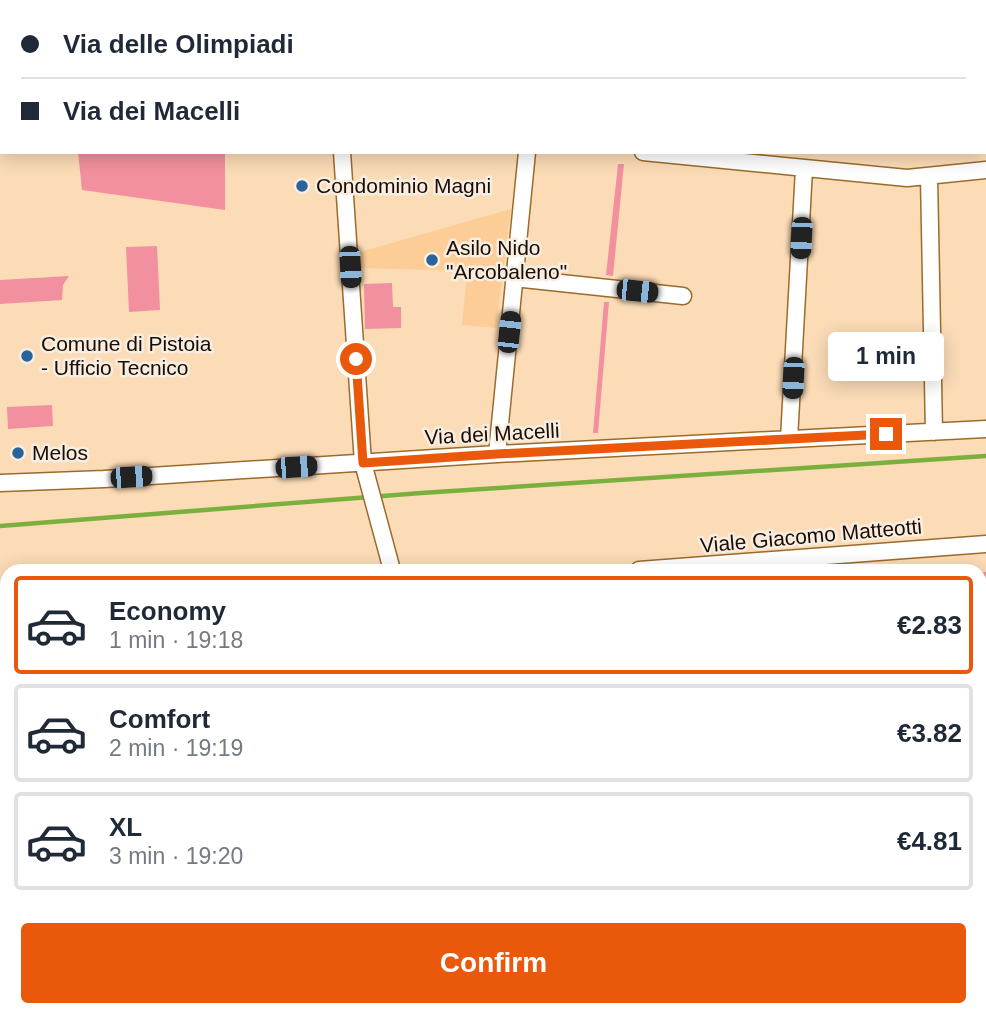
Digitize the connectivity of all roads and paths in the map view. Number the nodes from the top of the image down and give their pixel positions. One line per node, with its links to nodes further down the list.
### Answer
1 (342, 154): 13 (street)
2 (527, 154): 7 (street)
3 (672, 154): 4 (street)
4 (800, 163): 6 (street); 11 (street)
5 (986, 170): 6 (street)
6 (929, 177): 10 (street)
7 (514, 278): 8 (street); 12 (street)
8 (683, 296)
9 (986, 429): 10 (street, Via dei Macelli)
10 (934, 432): 11 (street, Via dei Macelli)
11 (789, 439): 12 (street, Via dei Macelli)
12 (497, 454): 13 (street, Via dei Macelli)
13 (363, 463): 14 (street, Via dei Macelli); 16 (street)
14 (0, 483)
15 (986, 544): 17 (street, Viale Giacomo Matteotti)
16 (390, 564)
17 (719, 564)

